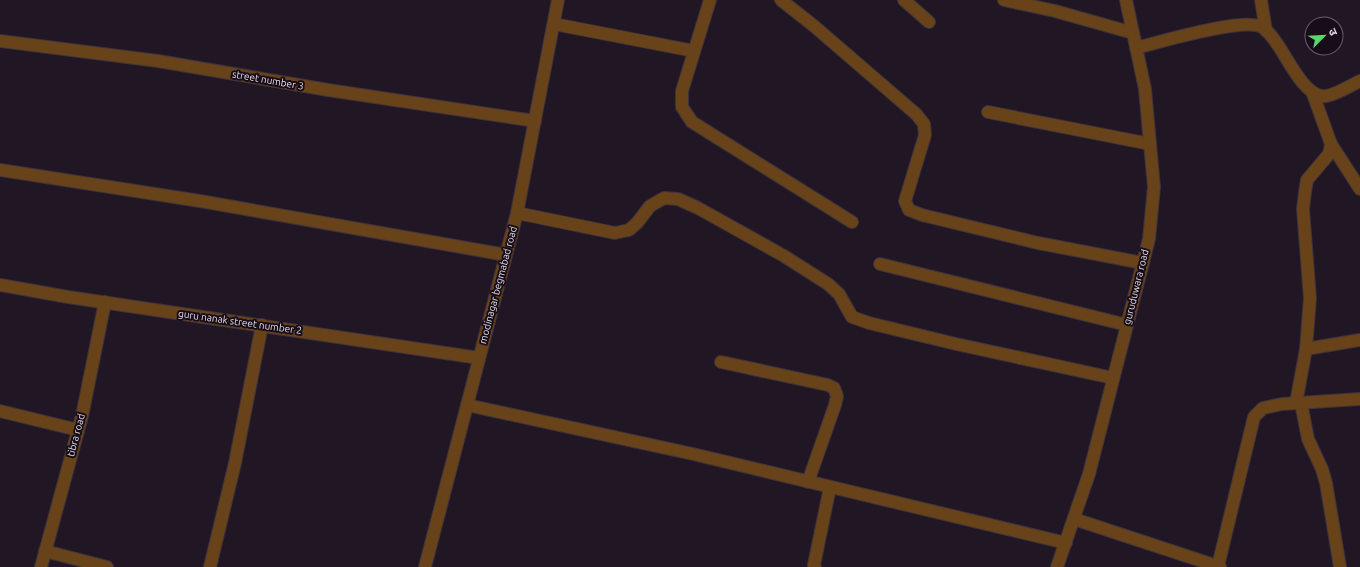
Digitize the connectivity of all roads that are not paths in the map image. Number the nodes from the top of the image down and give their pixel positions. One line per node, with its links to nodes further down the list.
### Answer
1 (558, 0): 9 (street, modinagar begmabad road)
2 (710, 0): 14 (street)
3 (781, 0): 26 (street)
4 (904, 0): 8 (street)
5 (1004, 0): 11 (street)
6 (1126, 0): 11 (street, guruduwara road)
7 (1261, 0): 10 (street)
8 (929, 22)
9 (554, 24): 14 (street); 18 (street, modinagar begmabad road)
10 (1266, 31): 13 (street); 16 (street)
11 (1133, 33): 13 (street, guruduwara road)
12 (0, 41): 18 (street, street number 3)
13 (1136, 48): 19 (street, guruduwara road)
14 (694, 51): 24 (street)
15 (1360, 81): 16 (street)
16 (1313, 94): 20 (street)
17 (988, 112): 19 (street)
18 (535, 121): 23 (street, modinagar begmabad road)
19 (1150, 144): 26 (street, guruduwara road)
20 (1332, 144): 22 (street); 33 (street)
21 (0, 170): 25 (street)
22 (1360, 190)
23 (517, 213): 25 (street, modinagar begmabad road); 36 (street)
24 (852, 222)
25 (506, 255): 34 (street, modinagar begmabad road)
26 (1142, 263): 31 (street, guruduwara road)
27 (880, 264): 31 (street)
28 (0, 285): 29 (street, guru nanak street number 2)
29 (105, 302): 30 (street, guru nanak street number 2); 41 (street, tibra road)
30 (262, 325): 34 (street, guru nanak street number 2); 49 (street)
31 (1127, 326): 36 (street, guruduwara road)
32 (1360, 340): 33 (street)
33 (1306, 349): 38 (street)
34 (479, 358): 39 (street, modinagar begmabad road)
35 (721, 362): 42 (street)
36 (1113, 378): 44 (street, guruduwara road)
37 (1360, 399): 38 (street)
38 (1298, 403): 53 (street); 54 (street)
39 (467, 405): 42 (street); 50 (street, modinagar begmabad road)
40 (0, 411): 41 (street)
41 (78, 430): 46 (street, tibra road)
42 (808, 482): 43 (street)
43 (830, 487): 45 (street); 51 (street)
44 (1074, 519): 45 (street, guruduwara road); 53 (street)
45 (1066, 543): 52 (street, guruduwara road)
46 (45, 551): 47 (street, tibra road); 48 (street)
47 (41, 567)
48 (107, 567)
49 (210, 567)
50 (425, 567)
51 (815, 567)
52 (1057, 567)
53 (1219, 567)
54 (1340, 567)

